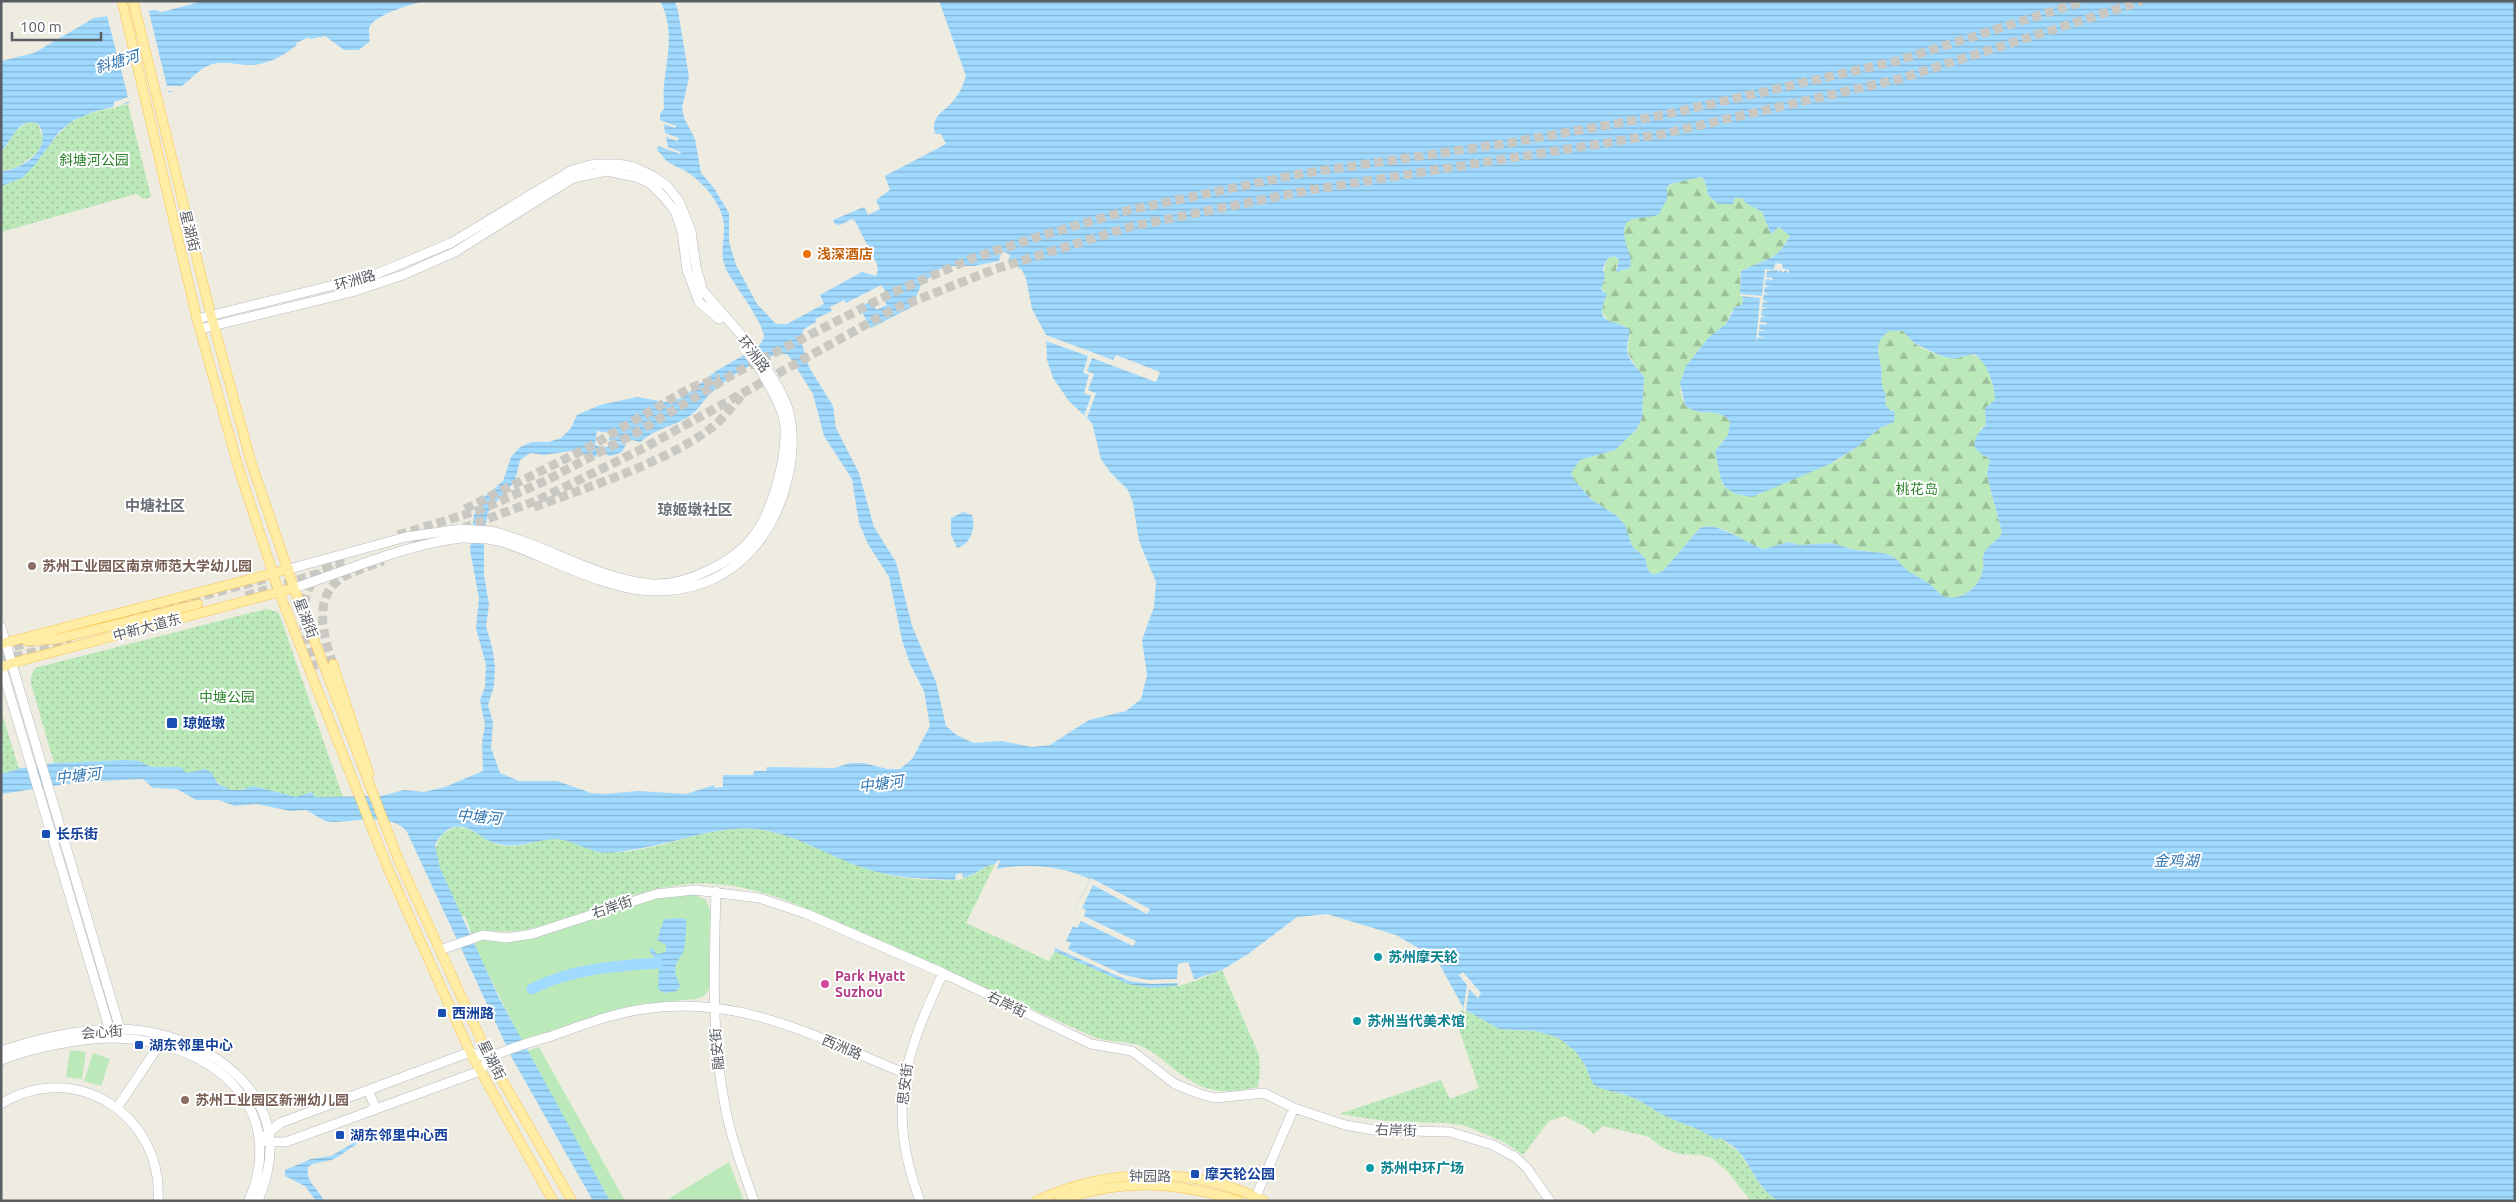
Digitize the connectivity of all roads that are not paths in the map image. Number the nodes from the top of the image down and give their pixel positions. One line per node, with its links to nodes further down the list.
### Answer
1 (122, 1): 4 (main road, 星湖街)
2 (133, 1): 3 (main road, 星湖街)
3 (211, 315): 4 (street, 环洲路); 5 (main road, 星湖街); 7 (street, 环洲路)
4 (197, 318): 6 (main road, 星湖街)
5 (214, 325): 6 (street, 环洲路); 7 (street, 环洲路); 9 (main road, 星湖街)
6 (200, 329): 10 (main road, 星湖街)
7 (748, 348): 8 (street, 环洲路, bridge)
8 (461, 533): 9 (street, 环洲路); 11 (street, 环洲路)
9 (289, 569): 10 (main road, 中新大道东); 11 (main road, 星湖街)
10 (272, 573): 12 (main road, 星湖街); 15 (main road, 中新大道东)
11 (294, 588): 12 (main road, 中新大道东); 20 (main road, 星湖街)
12 (279, 592): 16 (main road, 中新大道东); 21 (main road, 星湖街)
13 (198, 604): 15 (main road)
14 (1, 627): 15 (street)
15 (4, 643): 16 (street)
16 (12, 663): 18 (main road, 中新大道东); 26 (street)
17 (333, 664): 20 (main road)
18 (2, 667): 26 (street)
19 (314, 670): 21 (main road)
20 (370, 790): 23 (main road, 星湖街)
21 (356, 792): 29 (main road, 星湖街)
22 (716, 891): 23 (street, 右岸街); 24 (street, 右岸街); 25 (street, 融安街)
23 (440, 950): 30 (main road, 星湖街)
24 (944, 973): 33 (street, 思安街); 37 (street, 右岸街)
25 (714, 1007): 30 (street, 西洲路); 33 (street, 西洲路); 46 (street, 融安街)
26 (115, 1032): 27 (street, 会心街); 28 (street, 会心街); 31 (street, 会心街)
27 (162, 1040): 36 (street); 39 (street, 会心街)
28 (1, 1051)
29 (470, 1052): 30 (street); 32 (main road, 星湖街); 34 (street)
30 (490, 1059): 32 (street, 西洲路); 45 (main road, 星湖街)
31 (1, 1060)
32 (480, 1071): 38 (street, 西洲路); 44 (main road, 星湖街)
33 (904, 1073): 47 (street, 思安街)
34 (368, 1090): 38 (street); 39 (street)
35 (1, 1104): 36 (street)
36 (118, 1108): 41 (street)
37 (1294, 1108): 40 (street); 51 (street, 右岸街)
38 (376, 1110): 39 (street, 西洲路)
39 (266, 1138): 42 (street, 会心街); 43 (street, 会心街)
40 (1258, 1199): 48 (main road, 钟园路)
41 (158, 1201)
42 (249, 1201)
43 (258, 1201)
44 (553, 1201)
45 (572, 1201)
46 (754, 1201)
47 (920, 1201)
48 (1036, 1201)
49 (1059, 1201): 50 (main road, 钟园路)
50 (1239, 1201)
51 (1550, 1201)

